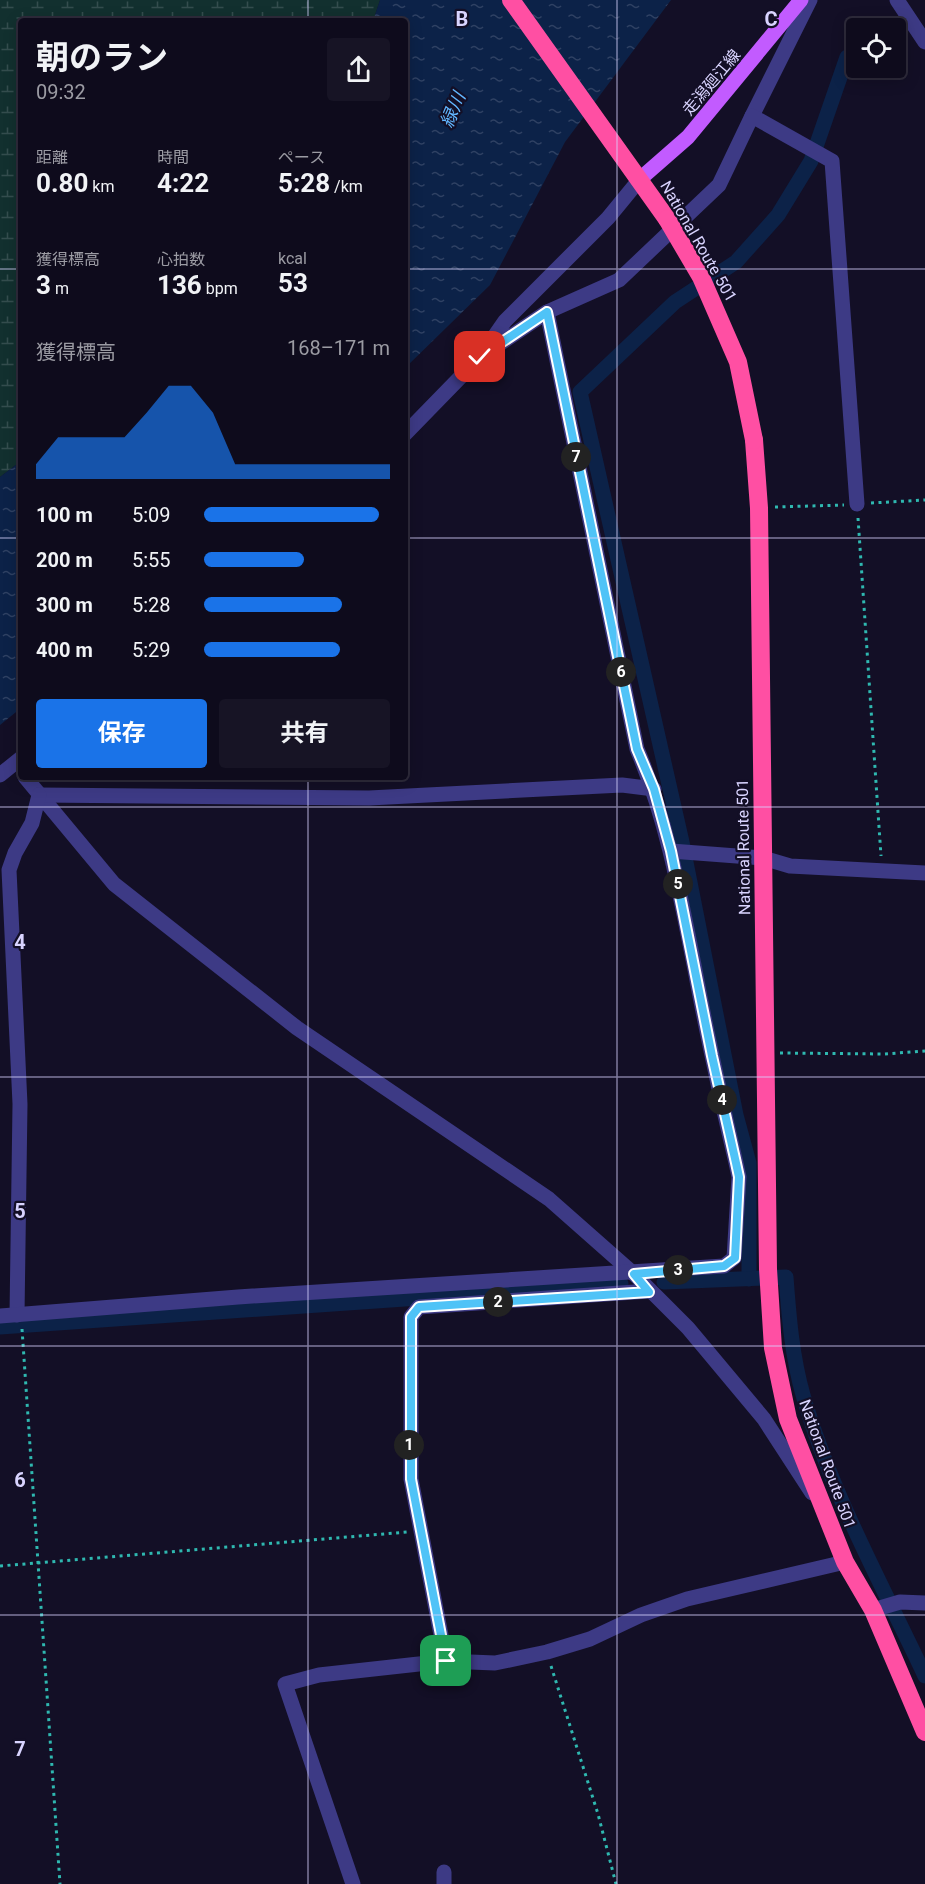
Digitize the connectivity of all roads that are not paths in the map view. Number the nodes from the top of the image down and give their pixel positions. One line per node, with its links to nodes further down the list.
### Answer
1 (511, 0): 7 (highway, National Route 501)
2 (801, 0): 7 (main road, 走潟廻江線)
3 (810, 0): 6 (street)
4 (897, 0): 5 (street)
5 (925, 42)
6 (752, 116): 8 (street); 11 (street)
7 (637, 174): 9 (street); 18 (highway, National Route 501, bridge)
8 (547, 312): 9 (street); 15 (street)
9 (480, 357): 10 (street)
10 (408, 431)
11 (857, 504)
12 (18, 765): 13 (street)
13 (0, 775)
14 (27, 780): 16 (street)
15 (654, 789): 16 (street); 17 (street)
16 (39, 795): 20 (street); 22 (street)
17 (679, 852): 18 (street); 20 (street)
18 (763, 858): 19 (street); 24 (highway, National Route 501)
19 (925, 873)
20 (634, 1274): 21 (street); 22 (street)
21 (649, 1292): 24 (street); 28 (street)
22 (17, 1315): 23 (street)
23 (0, 1316)
24 (821, 1507): 25 (highway, National Route 501)
25 (845, 1562): 27 (highway, National Route 501); 28 (street)
26 (925, 1603): 27 (street)
27 (878, 1609): 29 (highway, National Route 501)
28 (446, 1661): 30 (street)
29 (925, 1732)
30 (353, 1884)

